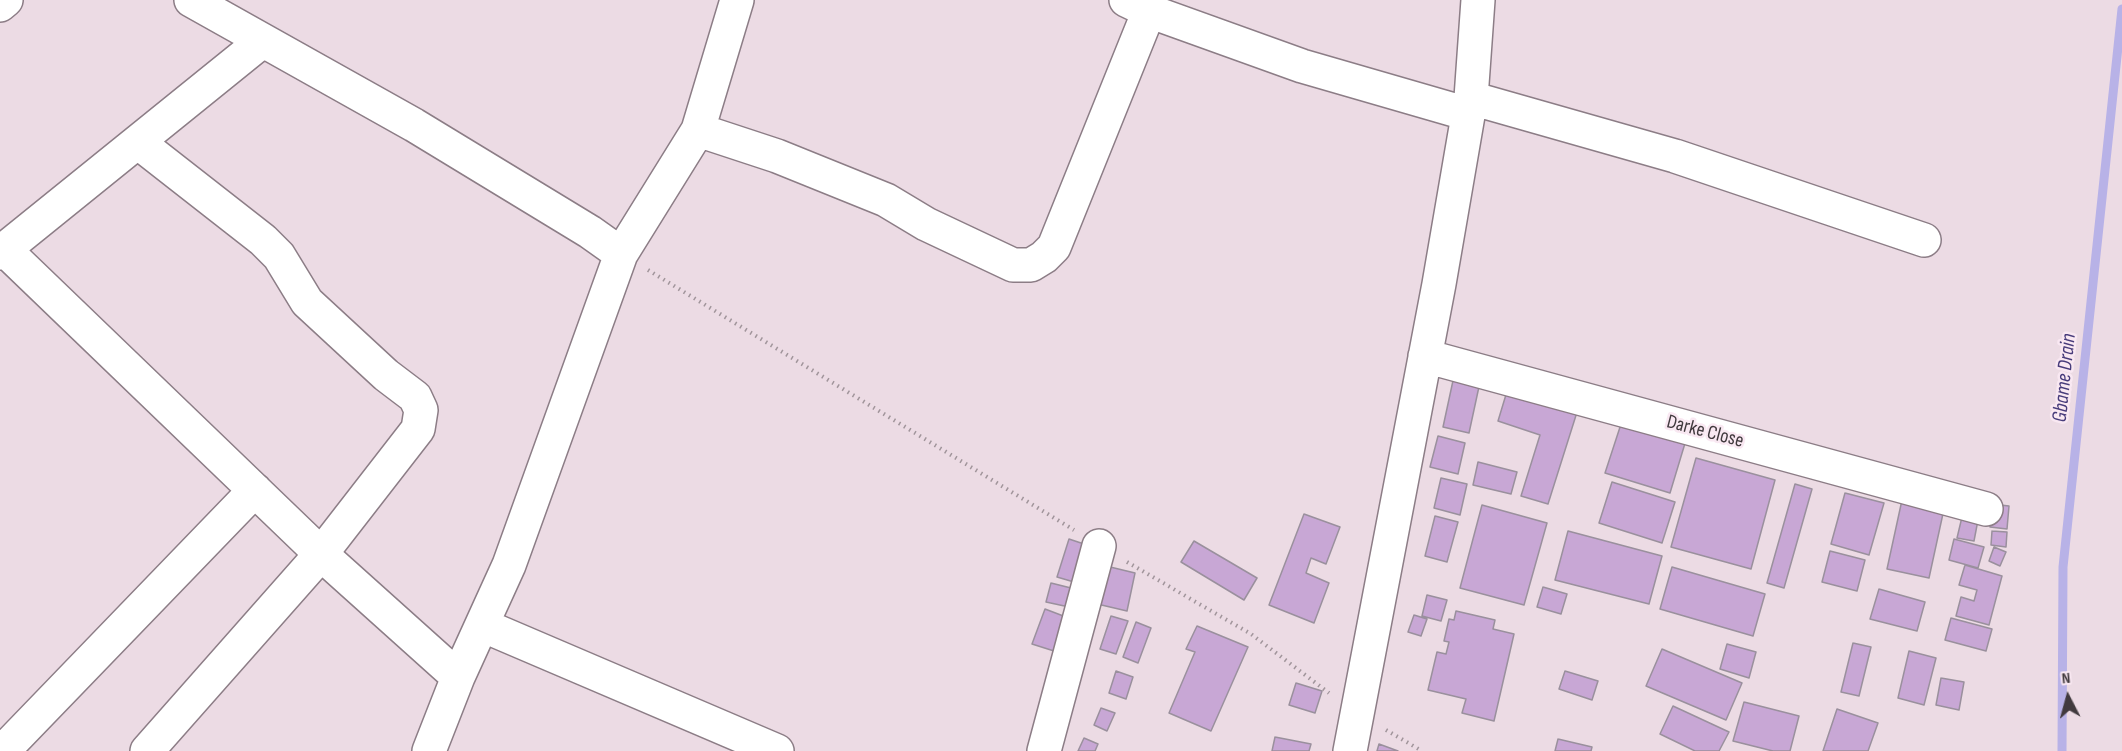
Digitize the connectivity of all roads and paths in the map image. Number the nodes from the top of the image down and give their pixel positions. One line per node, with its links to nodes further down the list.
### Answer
1 (6, 0): 5 (street)
2 (191, 0): 7 (street)
3 (737, 0): 9 (street)
4 (1478, 0): 8 (street)
5 (0, 5)
6 (1137, 6): 8 (street); 9 (street)
7 (261, 42): 10 (street); 13 (street)
8 (1470, 106): 11 (street); 14 (street)
9 (699, 130): 13 (street)
10 (139, 143): 12 (street); 18 (street)
11 (1924, 240)
12 (2, 251): 15 (street)
13 (621, 254): 17 (path); 19 (street)
14 (1425, 356): 16 (street, Darke Close); 21 (street)
15 (255, 490): 18 (street); 22 (street)
16 (1986, 508)
17 (1099, 546): 21 (path); 26 (street)
18 (321, 554): 20 (street); 23 (street)
19 (482, 625): 20 (street); 25 (street)
20 (458, 677): 24 (street)
21 (1356, 713): 27 (street); 28 (path)
22 (3, 751)
23 (147, 751)
24 (429, 751)
25 (777, 751)
26 (1044, 751)
27 (1350, 751)
28 (1422, 751)

